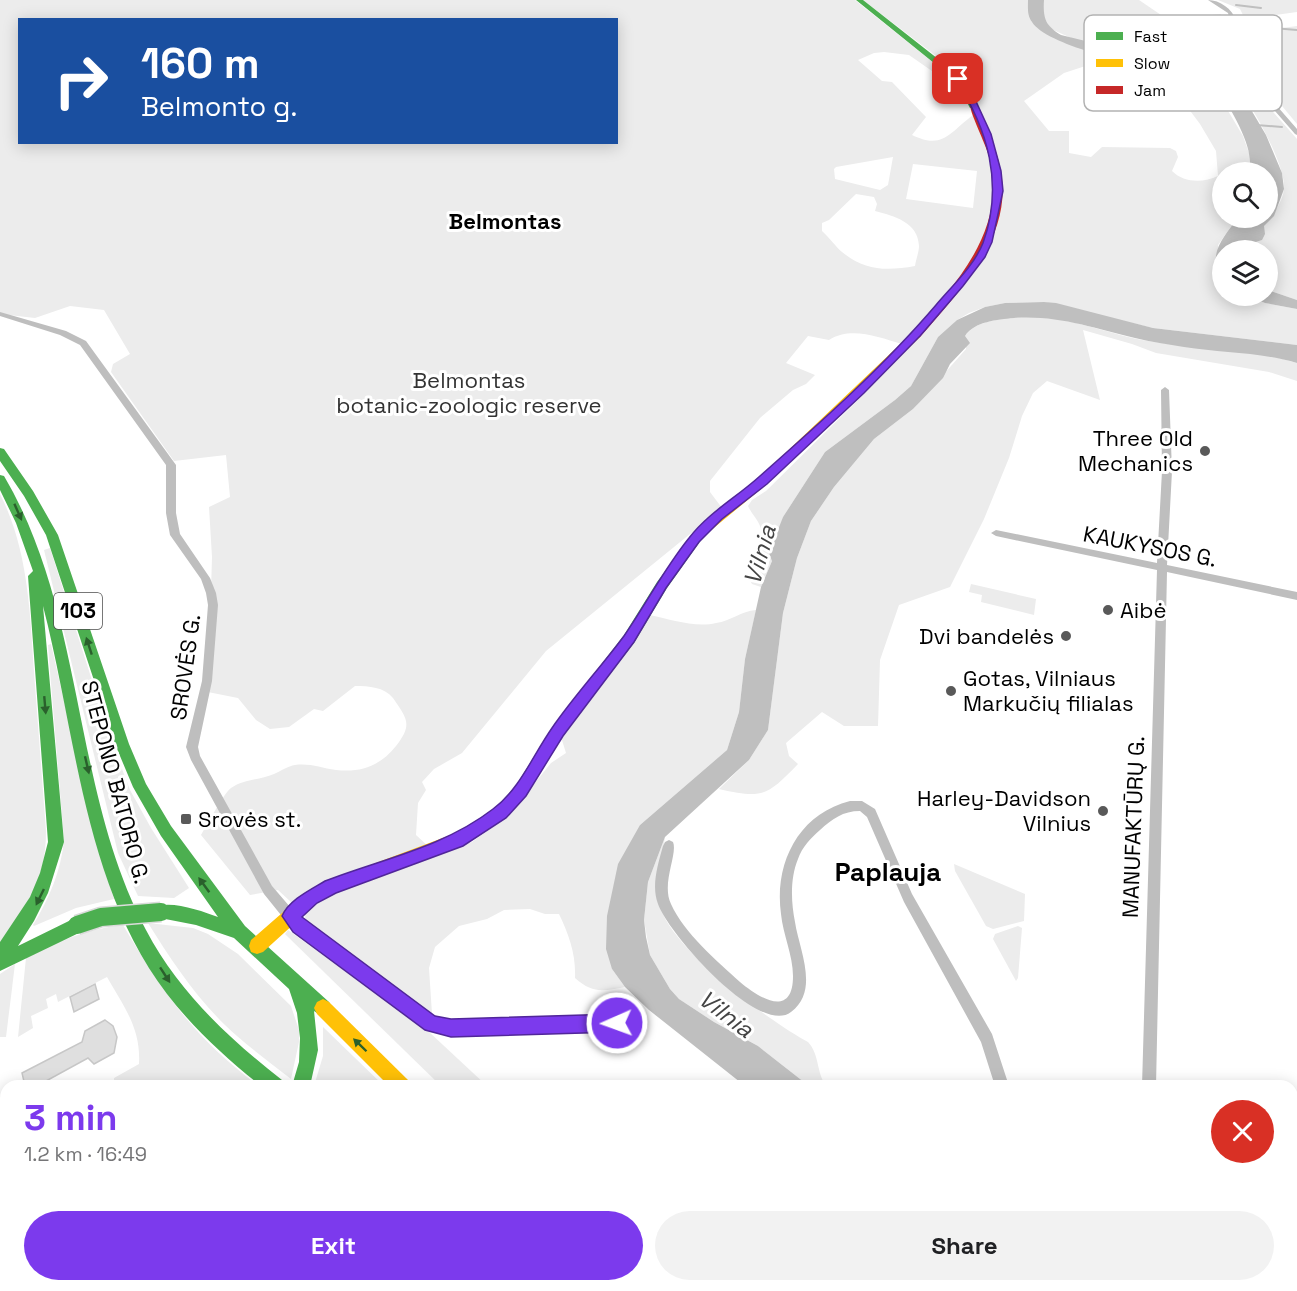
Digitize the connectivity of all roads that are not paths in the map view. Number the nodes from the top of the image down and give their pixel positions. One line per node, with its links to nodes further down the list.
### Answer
1 (859, 0): 15 (main road)
2 (1211, 0): 3 (street)
3 (1231, 15)
4 (1278, 111): 5 (street)
5 (1297, 133)
6 (0, 314): 15 (street, SROVĖS G.)
7 (1165, 390): 12 (street, MANUFAKTŪRŲ G.)
8 (0, 452): 16 (main road, STEPONO BATORO G. / 103, one-way to 8)
9 (0, 479): 11 (main road, STEPONO BATORO G. / 103, one-way to 11)
10 (996, 533): 12 (street, KAUKYSOS G.)
11 (32, 548): 18 (main road, 103, one-way to 18); 22 (main road, STEPONO BATORO G., one-way to 22)
12 (1162, 567): 13 (street, KAUKYSOS G.); 26 (street, MANUFAKTŪRŲ G.)
13 (1297, 596)
14 (669, 846): 25 (street)
15 (290, 916): 17 (main road); 21 (street, SROVĖS G.)
16 (239, 932): 17 (main road, 103); 19 (main road, bridge)
17 (257, 945): 20 (main road, 103)
18 (0, 956)
19 (0, 963)
20 (294, 980): 23 (main road, 103); 24 (main road, one-way to 20)
21 (617, 1023)
22 (269, 1080)
23 (303, 1080)
24 (396, 1080)
25 (1000, 1080)
26 (1149, 1080)

